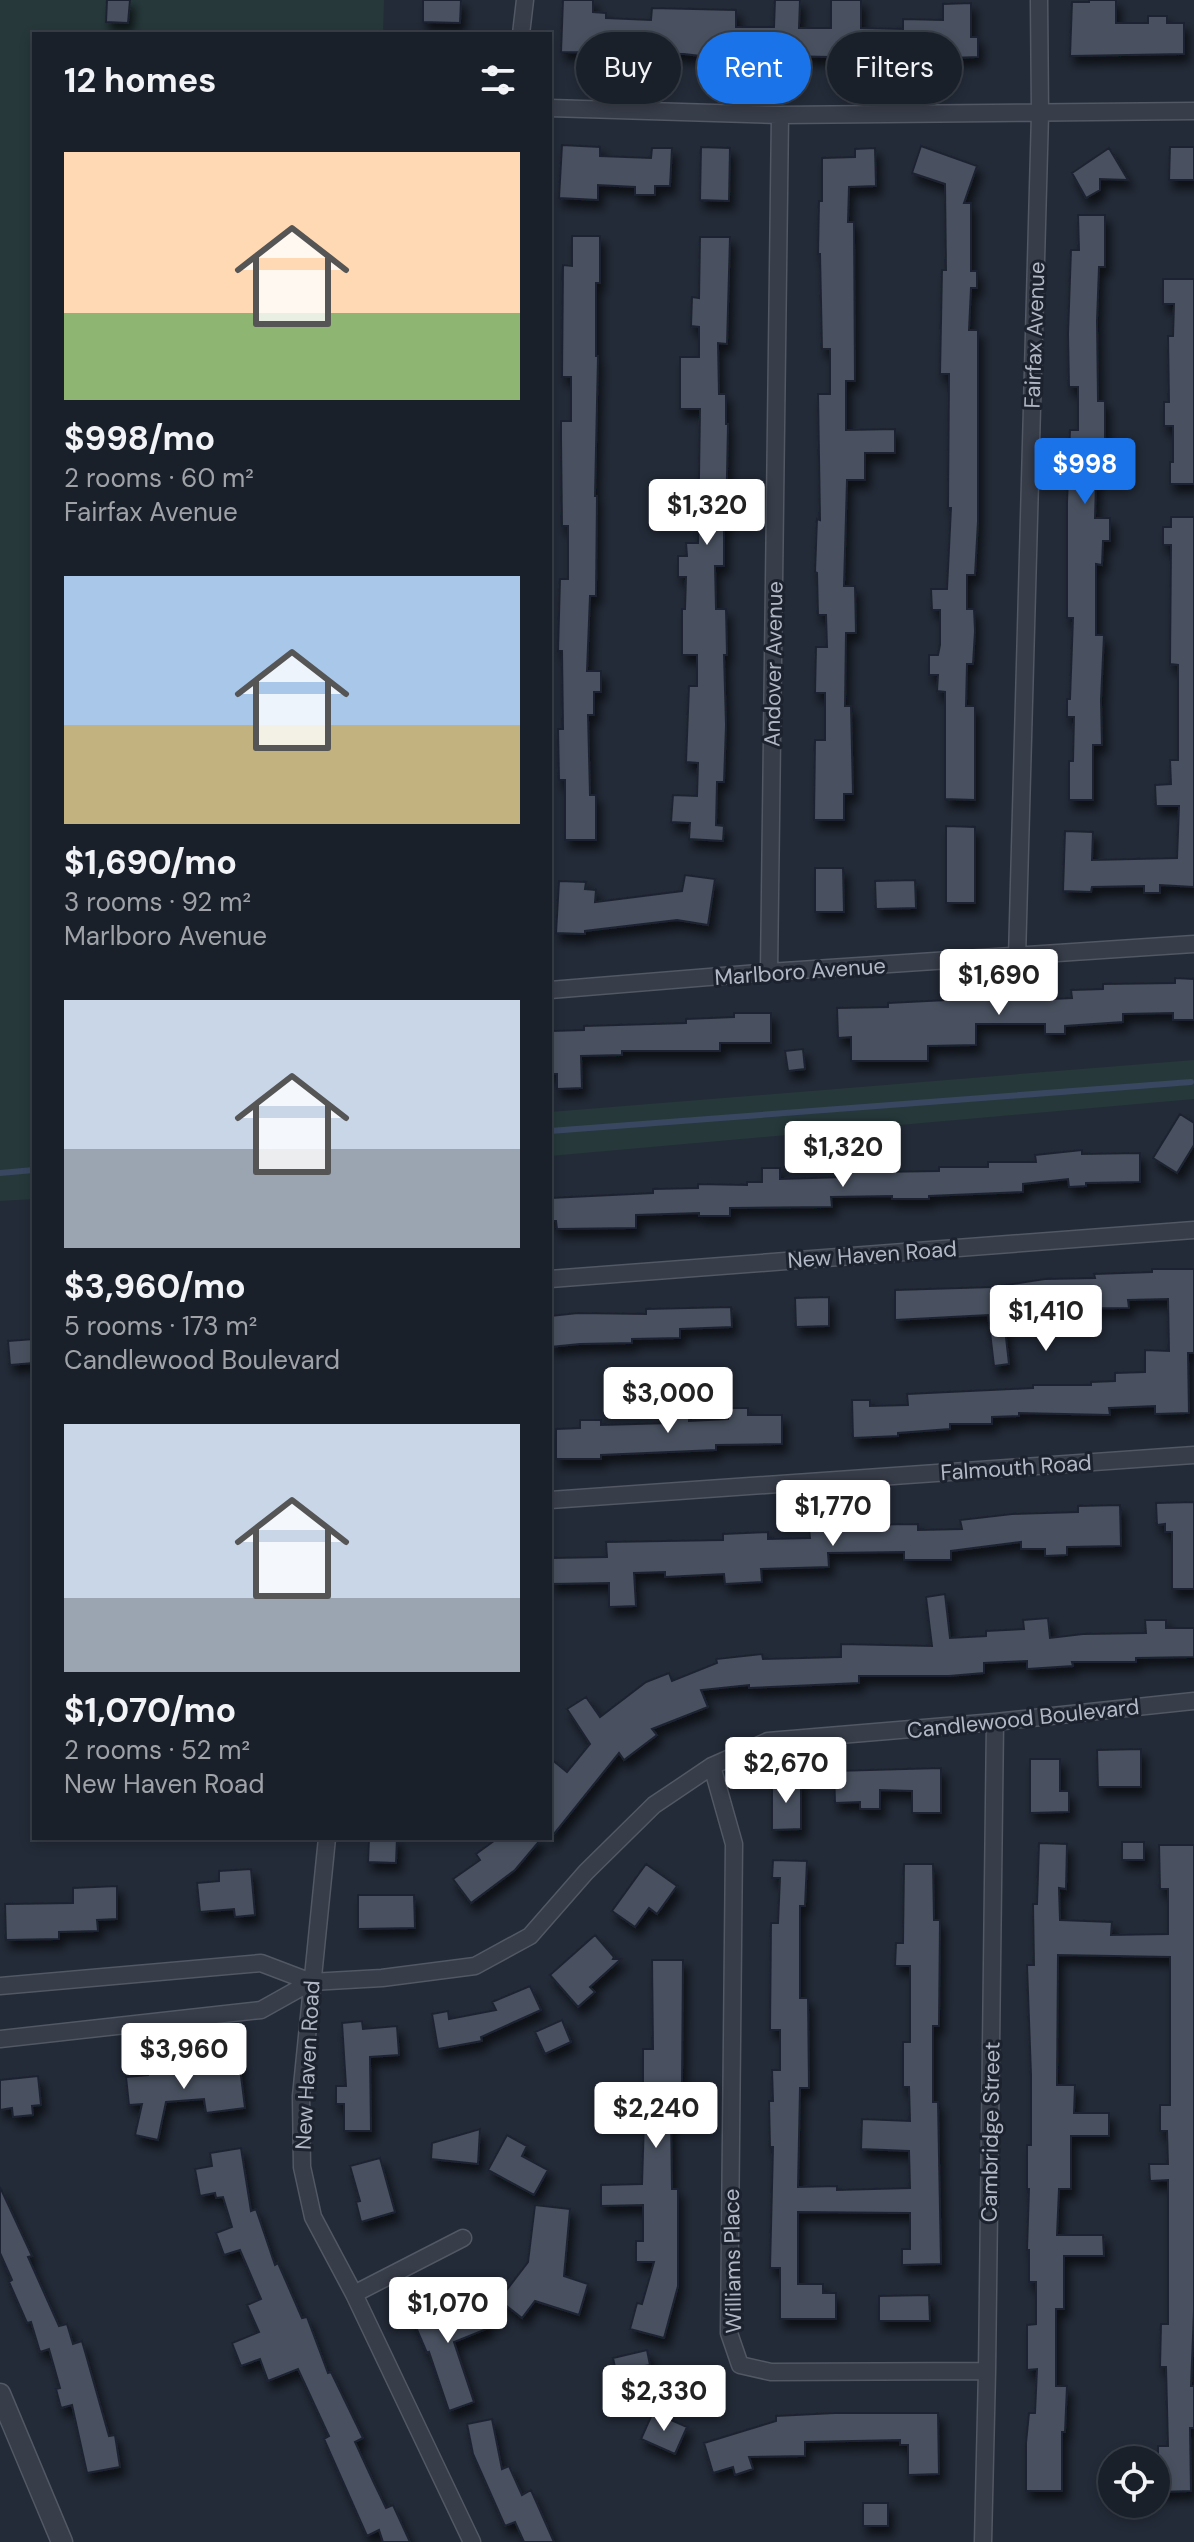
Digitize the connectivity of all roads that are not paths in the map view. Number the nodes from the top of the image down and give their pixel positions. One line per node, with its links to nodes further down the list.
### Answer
1 (525, 0): 3 (street)
2 (1039, 0): 6 (street, Fairfax Avenue)
3 (521, 32)
4 (552, 108): 7 (street)
5 (1194, 111): 6 (street)
6 (1040, 114): 7 (street); 9 (street, Fairfax Avenue)
7 (780, 115): 10 (street, Andover Avenue)
8 (1194, 944): 9 (street, Marlboro Avenue)
9 (1017, 958): 10 (street, Marlboro Avenue)
10 (769, 972): 11 (street, Marlboro Avenue)
11 (552, 990)
12 (1194, 1230): 13 (street, New Haven Road)
13 (552, 1279)
14 (1194, 1455): 15 (street, Falmouth Road)
15 (552, 1500)
16 (1194, 1701): 17 (street, Candlewood Boulevard)
17 (995, 1722): 18 (street, Candlewood Boulevard); 25 (street, Cambridge Street)
18 (712, 1766): 20 (street, Candlewood Boulevard); 25 (street, Williams Place)
19 (327, 1840): 20 (street, New Haven Road)
20 (311, 1982): 21 (street, Candlewood Boulevard); 22 (street, Candlewood Boulevard); 24 (street, New Haven Road)
21 (0, 1986)
22 (0, 2039)
23 (463, 2238): 24 (street)
24 (354, 2294): 28 (street, New Haven Road)
25 (987, 2371): 29 (street, Cambridge Street)
26 (0, 2394): 27 (street)
27 (62, 2542)
28 (472, 2542)
29 (983, 2542)

